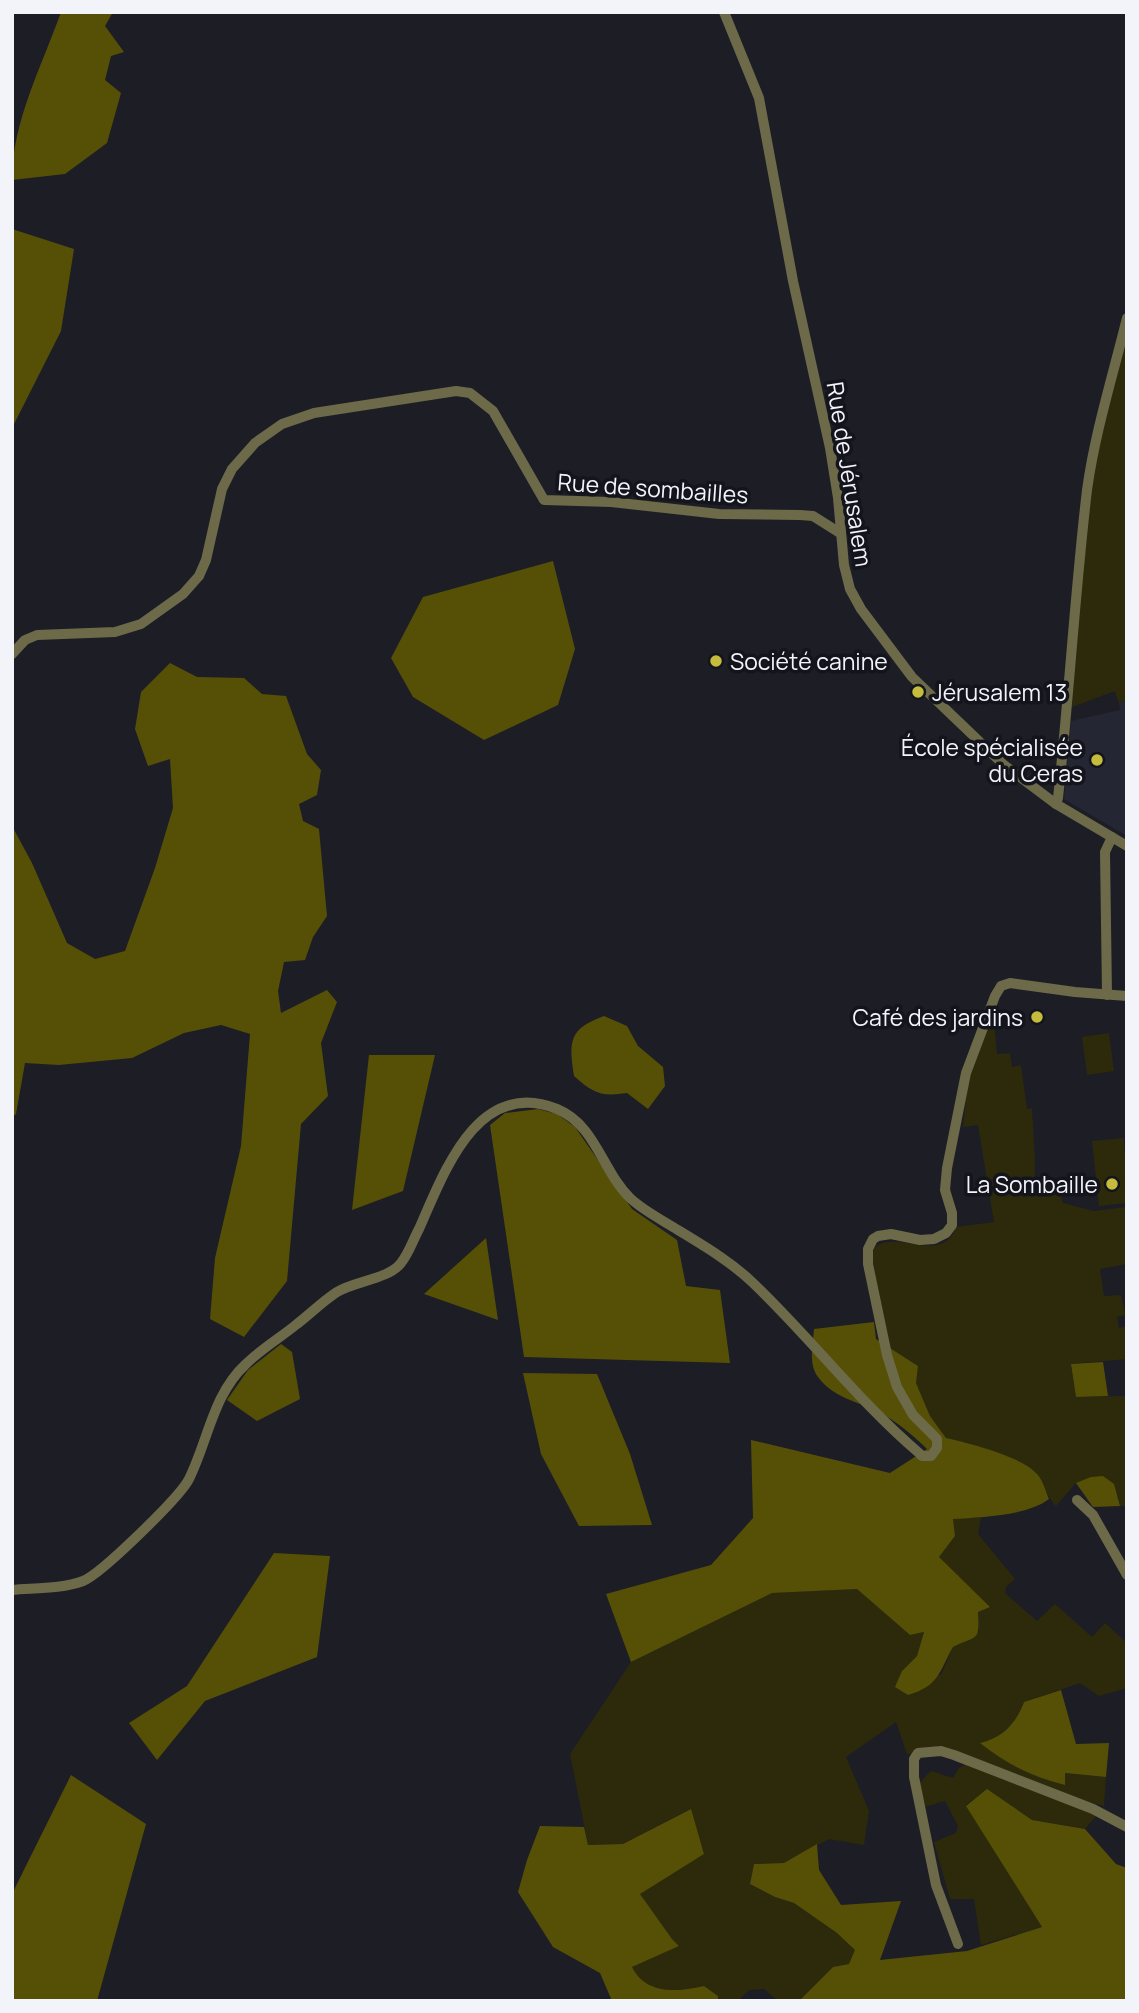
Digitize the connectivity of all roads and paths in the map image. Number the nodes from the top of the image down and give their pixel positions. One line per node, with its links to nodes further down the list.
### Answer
1 (724, 12): 3 (street, Rue de Jérusalem)
2 (1127, 318): 5 (street)
3 (841, 533): 4 (street, Rue de sombailles); 5 (street, Rue de Jérusalem)
4 (12, 654)
5 (1056, 804): 6 (street, Rue de Jérusalem)
6 (1112, 837): 7 (street, Rue de Jérusalem); 8 (street)
7 (1127, 846)
8 (1107, 995): 9 (street); 12 (street)
9 (1127, 996)
10 (1077, 1500): 11 (street)
11 (1127, 1575)
12 (12, 1590)
13 (1127, 1827): 14 (street)
14 (958, 1944)

